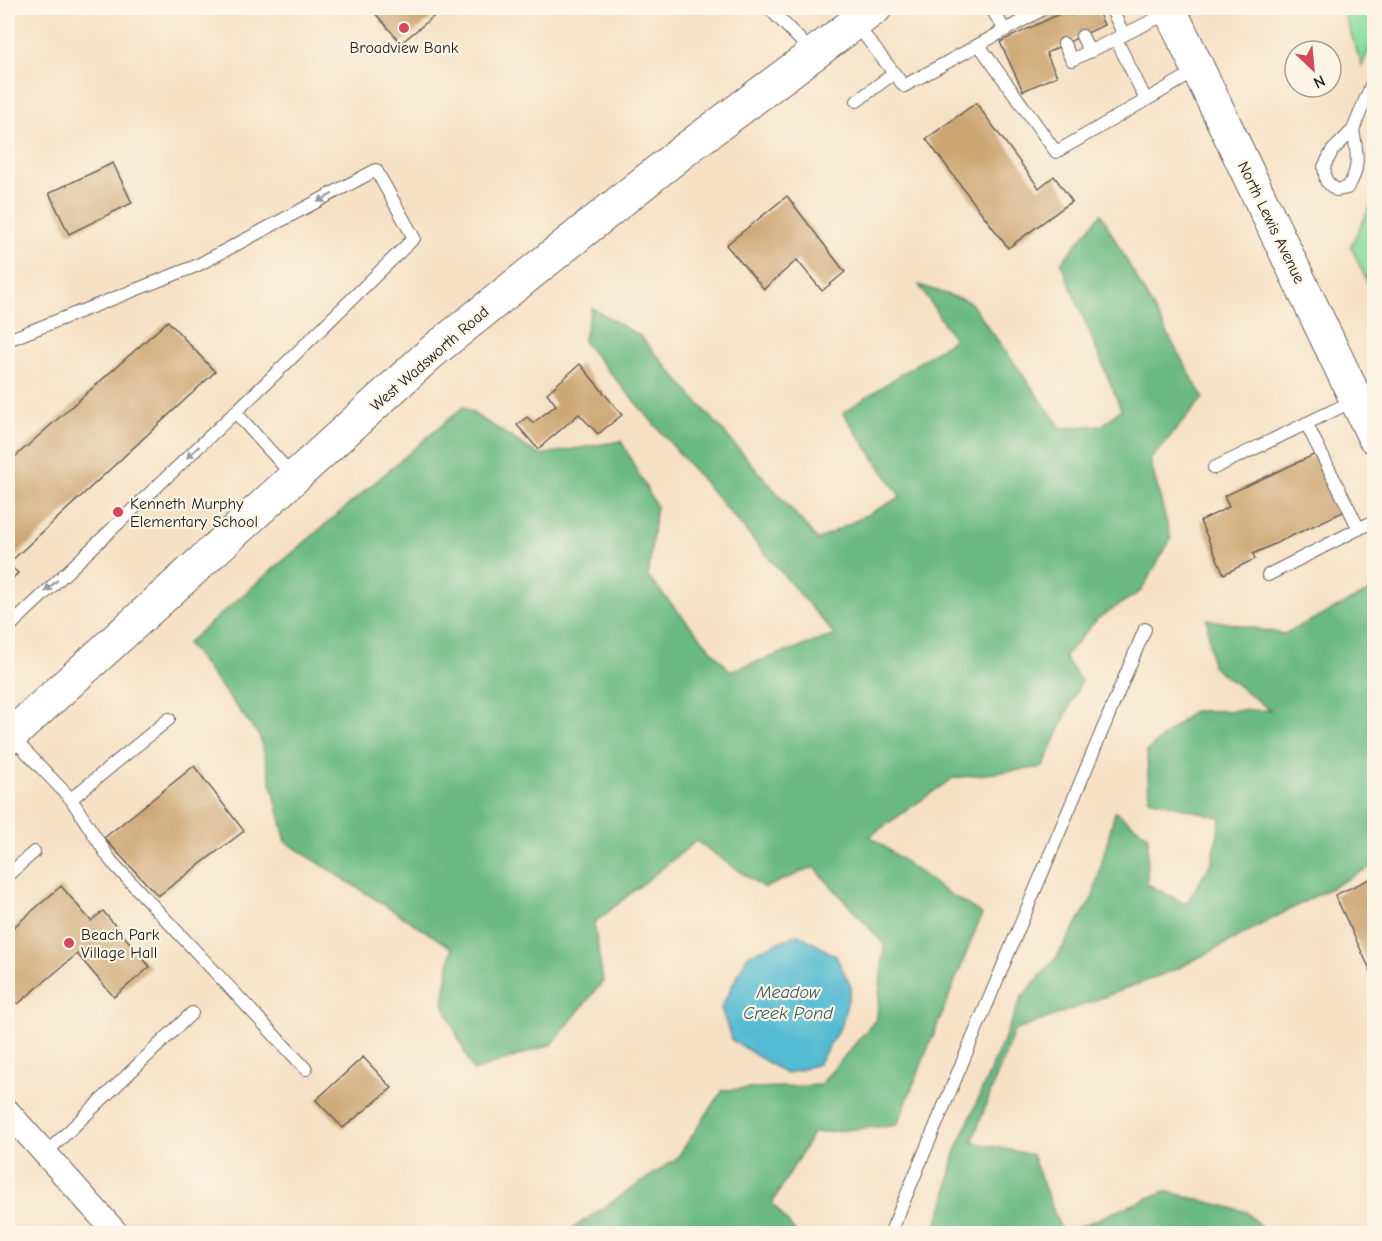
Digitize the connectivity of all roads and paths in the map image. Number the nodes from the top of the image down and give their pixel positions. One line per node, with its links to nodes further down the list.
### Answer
1 (769, 8): 13 (lane)
2 (991, 8): 7 (lane)
3 (1111, 8): 9 (lane)
4 (1170, 10): 9 (lane); 14 (main road, North Lewis Avenue)
5 (1048, 11): 7 (lane)
6 (865, 15): 13 (main road, West Wadsworth Road); 15 (lane)
7 (1005, 30): 11 (lane)
8 (1082, 36): 12 (lane)
9 (1120, 37): 12 (lane); 17 (lane)
10 (1064, 44): 12 (lane)
11 (979, 45): 15 (lane); 17 (lane)
12 (1090, 52)
13 (813, 53): 26 (main road, West Wadsworth Road)
14 (1199, 70): 17 (lane); 21 (main road, North Lewis Avenue)
15 (894, 73): 18 (lane)
16 (1374, 78): 19 (lane)
17 (1146, 100)
18 (857, 101)
19 (1353, 130)
20 (8, 340): 22 (lane, one-way to 20)
21 (1356, 399): 23 (lane); 24 (main road, North Lewis Avenue)
22 (235, 412): 26 (lane); 30 (lane, one-way to 30)
23 (1306, 423): 25 (lane); 28 (lane)
24 (1374, 437)
25 (1214, 468)
26 (295, 477): 33 (main road, West Wadsworth Road)
27 (1374, 521): 28 (lane)
28 (1359, 529): 29 (lane)
29 (1268, 575)
30 (8, 628)
31 (1145, 629): 42 (lane)
32 (169, 719): 34 (lane)
33 (9, 736): 34 (lane)
34 (71, 799): 38 (lane)
35 (34, 852): 36 (lane)
36 (8, 875)
37 (192, 1013): 40 (lane)
38 (306, 1069)
39 (8, 1112): 40 (street)
40 (45, 1154): 41 (street)
41 (117, 1233)
42 (890, 1233)

